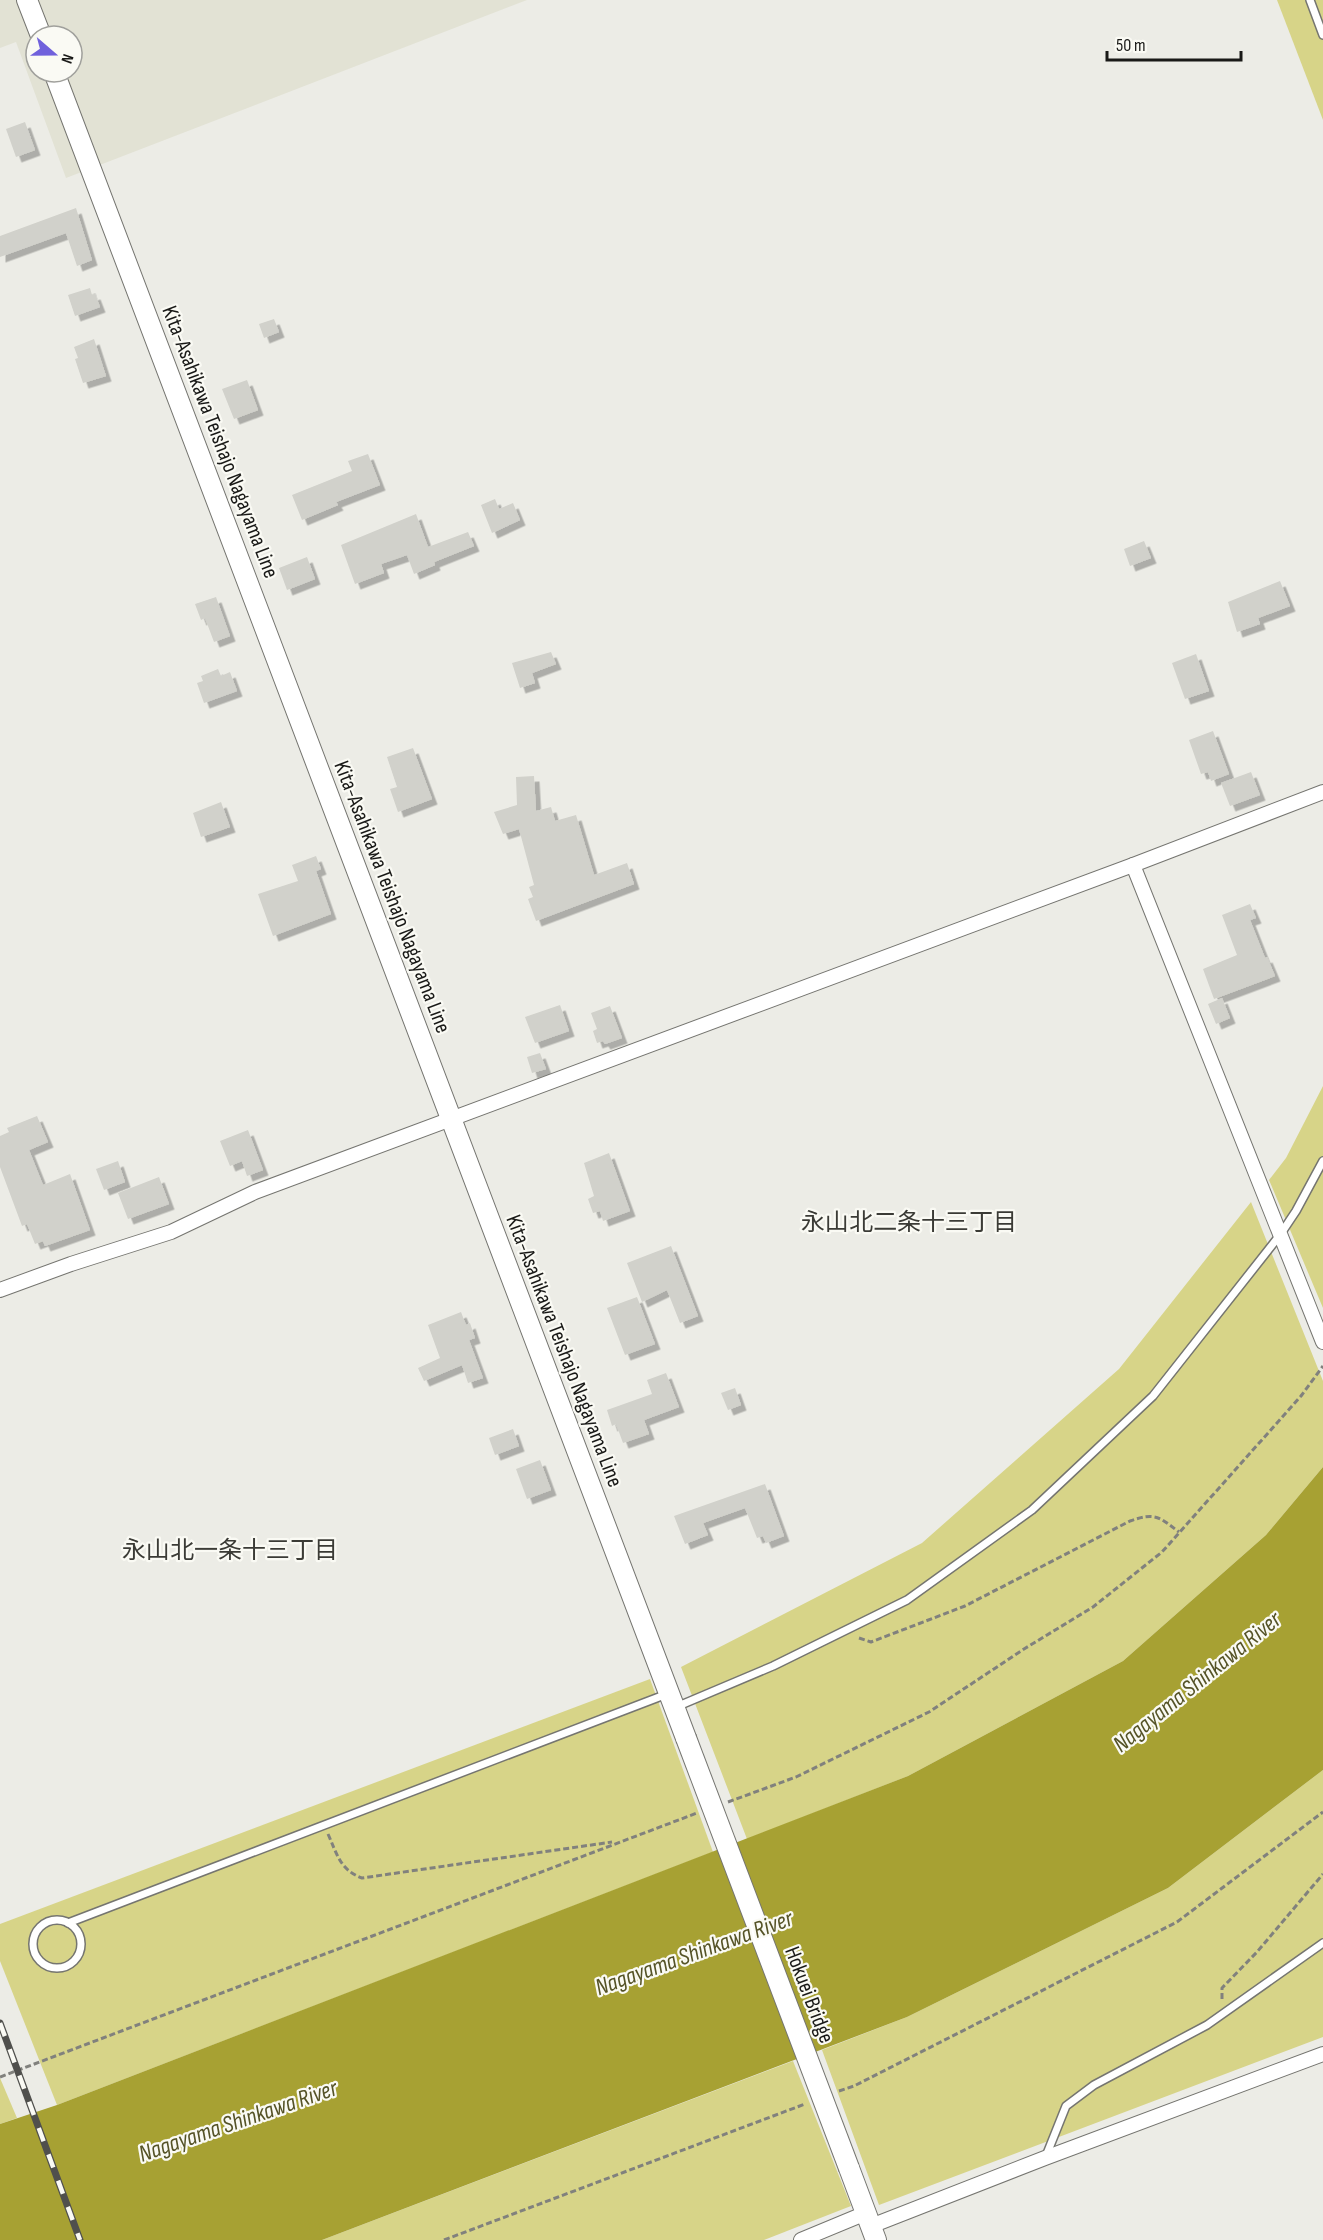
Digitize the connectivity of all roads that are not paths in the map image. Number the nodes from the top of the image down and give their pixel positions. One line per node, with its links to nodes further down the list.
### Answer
1 (27, 0): 3 (main road)
2 (1310, 0): 4 (lane)
3 (36, 24)
4 (1323, 35)
5 (59, 84): 8 (main road, Kita-Asahikawa Teishajo Nagayama Line)
6 (1323, 792): 7 (street)
7 (1133, 866): 8 (street); 10 (street)
8 (450, 1119): 11 (street); 13 (main road, Kita-Asahikawa Teishajo Nagayama Line)
9 (1323, 1161): 10 (lane)
10 (1280, 1235): 12 (street); 13 (lane)
11 (0, 1290)
12 (1323, 1342)
13 (672, 1700): 14 (main road, Kita-Asahikawa Teishajo Nagayama Line); 15 (lane)
14 (686, 1738): 19 (main road, Hokuei Bridge, bridge)
15 (68, 1923): 15 (lane)
16 (1323, 1943): 18 (lane)
17 (1323, 2054): 18 (street)
18 (1045, 2158): 19 (street)
19 (871, 2226): 20 (street)
20 (801, 2240)

